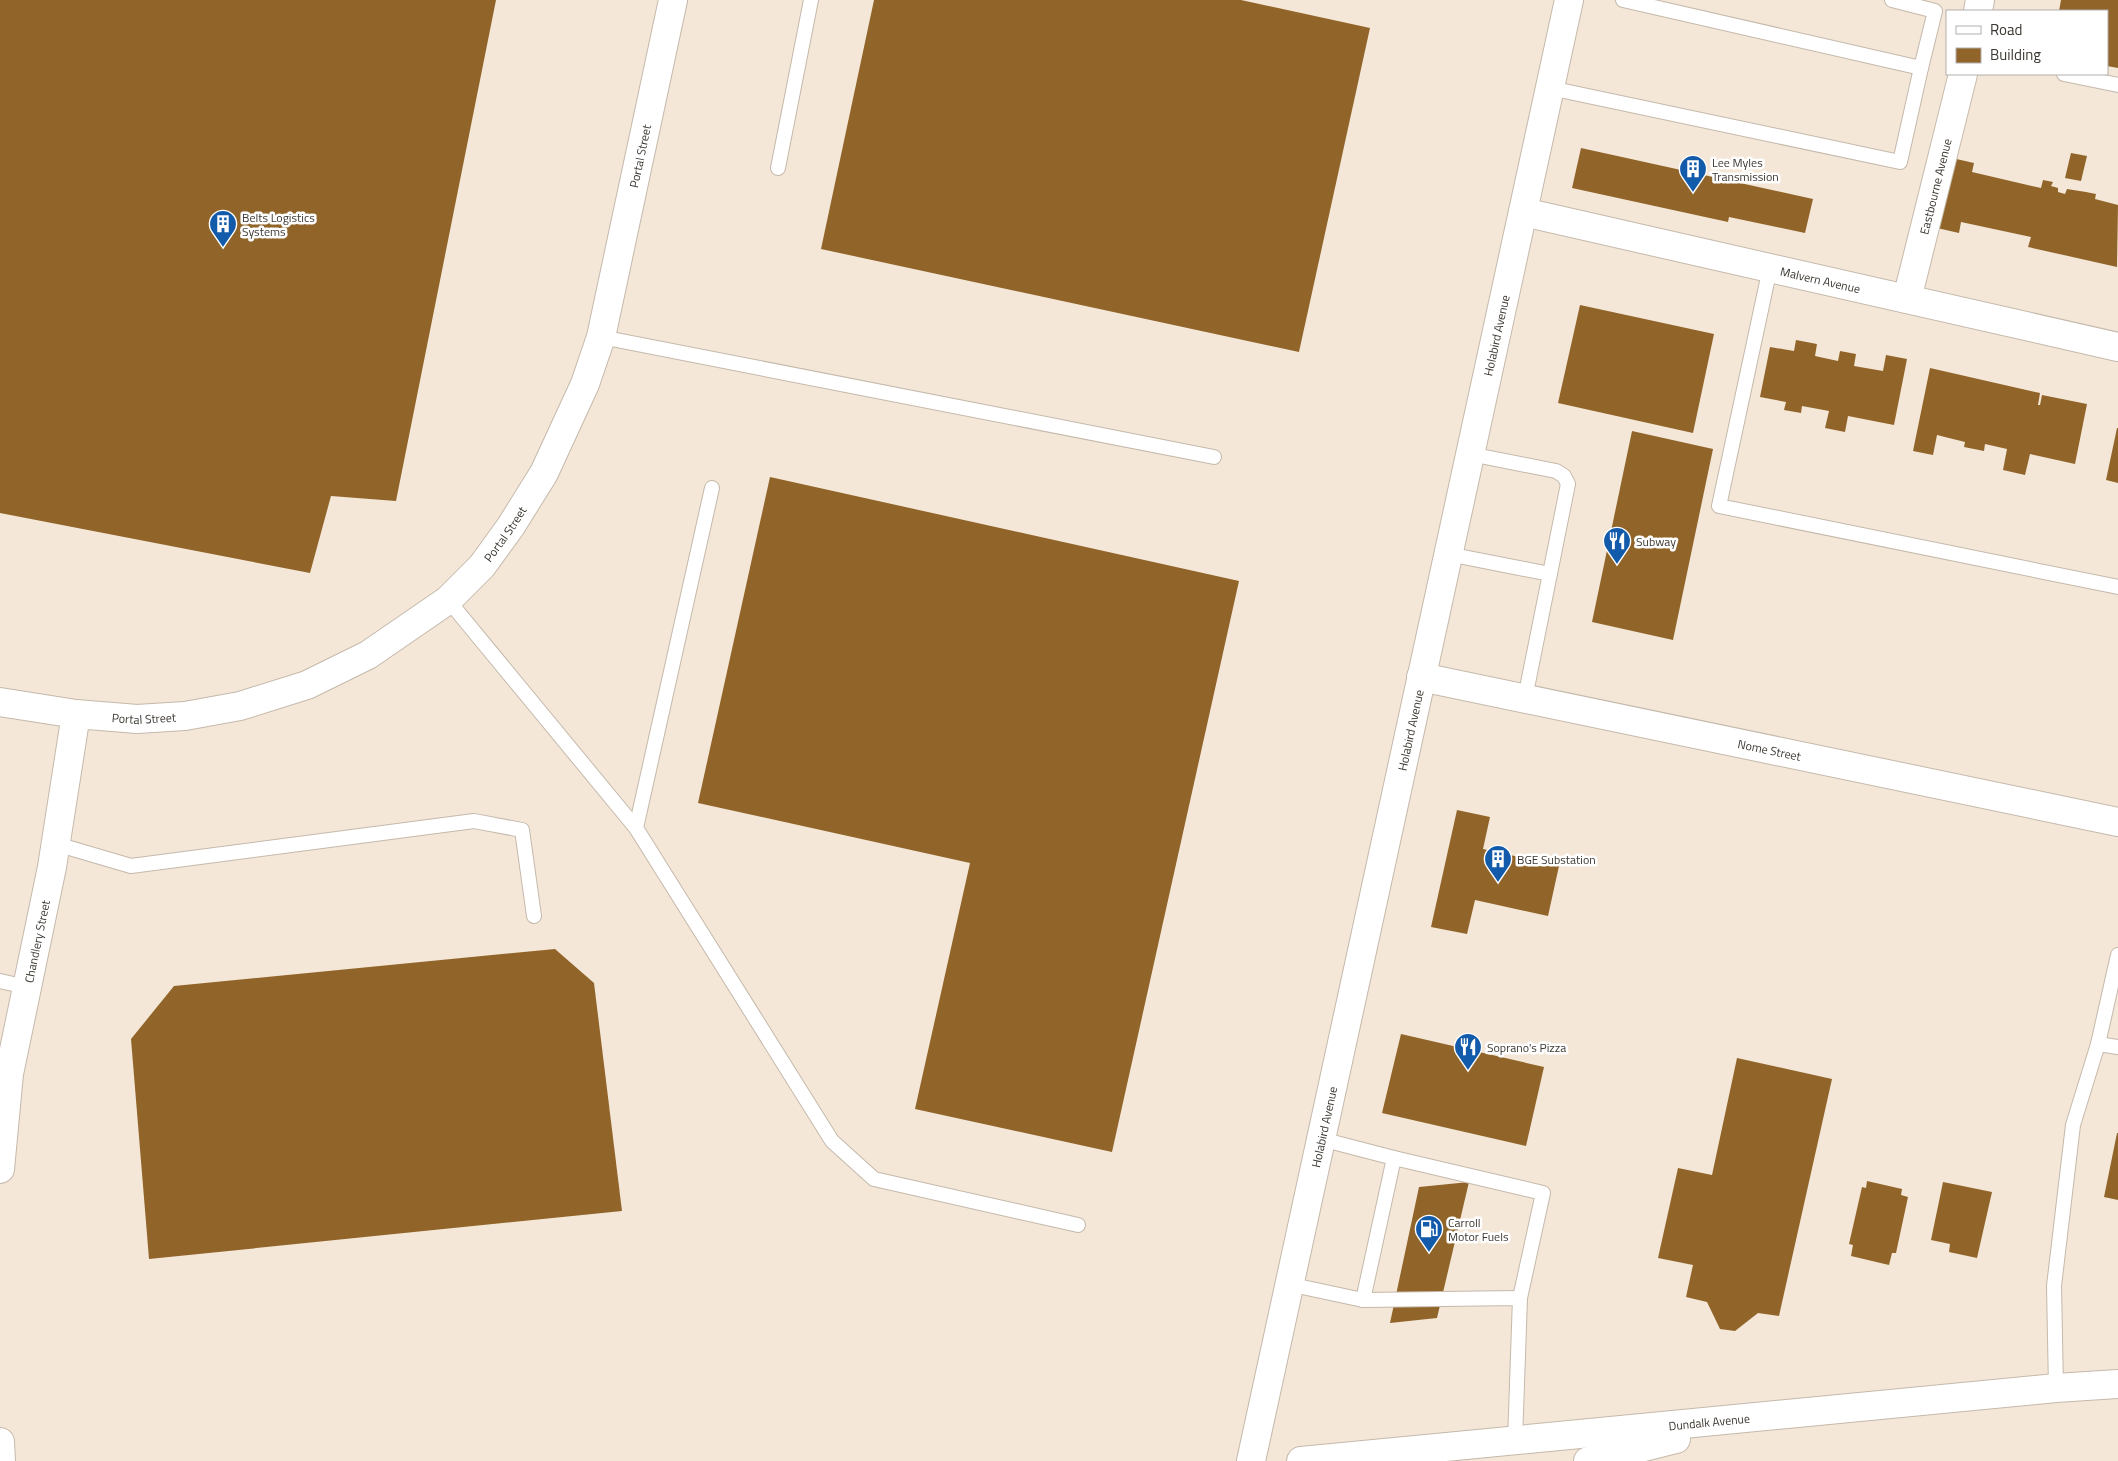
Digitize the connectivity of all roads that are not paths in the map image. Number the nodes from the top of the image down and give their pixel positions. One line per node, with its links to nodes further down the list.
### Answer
1 (672, 0): 16 (street, Portal Street)
2 (811, 0): 12 (lane)
3 (1569, 0): 11 (street, Holabird Avenue)
4 (1623, 0): 7 (lane)
5 (1892, 0): 6 (lane)
6 (1937, 5): 7 (lane)
7 (1921, 68): 11 (lane)
8 (1963, 75): 15 (street, Eastbourne Avenue)
9 (2069, 75): 10 (lane)
10 (2118, 85)
11 (1550, 88): 13 (street, Holabird Avenue)
12 (778, 168)
13 (1523, 212): 14 (street, Malvern Avenue); 18 (street, Holabird Avenue)
14 (1770, 268): 15 (street, Malvern Avenue); 23 (lane)
15 (1907, 299): 17 (street, Malvern Avenue)
16 (601, 337): 19 (lane); 24 (street, Portal Street)
17 (2118, 347)
18 (1470, 454): 21 (street, Holabird Avenue); 22 (lane)
19 (1214, 457)
20 (712, 488): 30 (lane)
21 (1448, 554): 22 (lane); 25 (street, Holabird Avenue)
22 (1550, 574): 26 (lane)
23 (2118, 587)
24 (448, 600): 28 (street, Portal Street); 30 (lane)
25 (1421, 677): 26 (street, Nome Street); 38 (street, Holabird Avenue)
26 (1525, 698): 29 (street, Nome Street)
27 (0, 702): 28 (street, Portal Street)
28 (76, 714): 31 (street, Chandlery Street)
29 (2118, 822)
30 (636, 828): 41 (lane)
31 (56, 844): 32 (lane); 35 (street, Chandlery Street)
32 (534, 916)
33 (2118, 955): 36 (lane)
34 (0, 981): 35 (lane)
35 (27, 987): 40 (street, Chandlery Street)
36 (2098, 1044): 37 (lane); 46 (lane)
37 (2118, 1048)
38 (1321, 1139): 39 (lane); 42 (street, Holabird Avenue)
39 (1394, 1158): 43 (lane); 44 (lane)
40 (0, 1169)
41 (1078, 1226)
42 (1288, 1284): 44 (lane); 51 (street, Holabird Avenue)
43 (1520, 1298): 44 (lane); 48 (lane)
44 (1362, 1300)
45 (2118, 1384): 46 (street, Dundalk Avenue)
46 (2056, 1388): 47 (street, Dundalk Avenue)
47 (1772, 1416): 48 (street, Dundalk Avenue); 53 (street)
48 (1515, 1441): 52 (street, Dundalk Avenue)
49 (0, 1442): 50 (street)
50 (1, 1461)
51 (1251, 1461)
52 (1301, 1461)
53 (1588, 1461)

